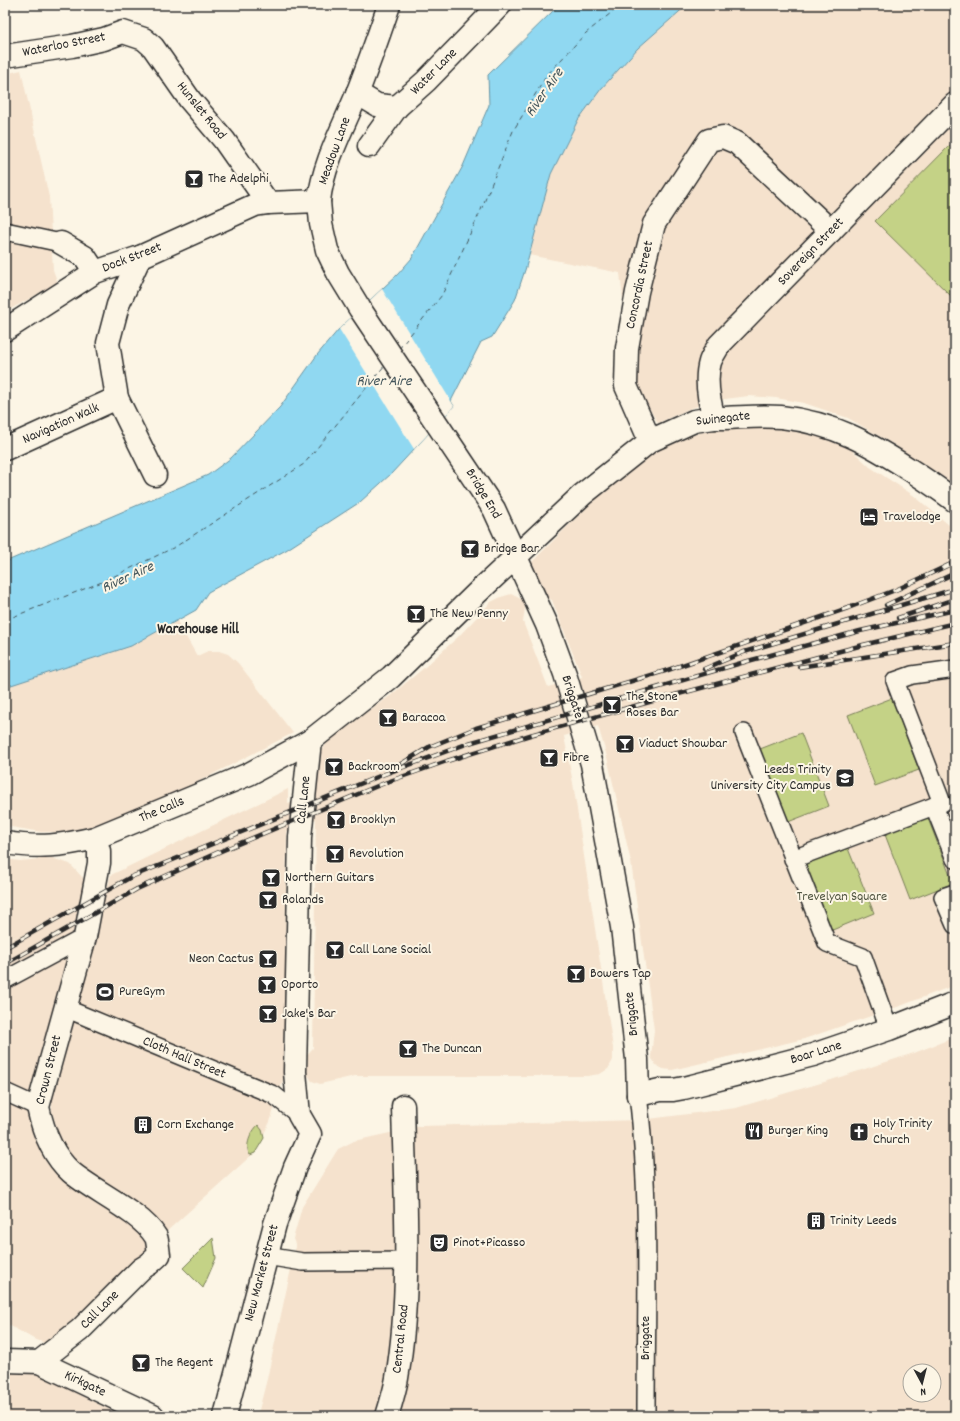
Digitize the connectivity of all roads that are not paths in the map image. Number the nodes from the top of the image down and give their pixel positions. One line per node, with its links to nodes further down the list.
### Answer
1 (389, 5): 5 (street, Meadow Lane)
2 (500, 5): 7 (street, Water Lane)
3 (123, 32): 4 (street, Waterloo Street); 10 (street, Hunslet Road)
4 (5, 56)
5 (357, 93): 7 (street, Water Lane); 9 (street, Meadow Lane)
6 (955, 104): 12 (street, Sovereign Street)
7 (398, 107): 8 (street)
8 (369, 146)
9 (320, 201): 10 (street, Dock Street); 19 (street, Meadow Lane)
10 (268, 203): 14 (street, Dock Street)
11 (5, 231): 13 (street)
12 (831, 232): 18 (street, Sovereign Street); 20 (street, Concordia Street)
13 (61, 243): 15 (street)
14 (140, 257): 15 (street, Dock Street); 17 (street, Navigation Walk)
15 (95, 272): 16 (street, Dock Street)
16 (5, 330)
17 (117, 398): 21 (street, Navigation Walk); 22 (street, Navigation Walk)
18 (714, 418): 20 (street, Swinegate); 23 (street, Swinegate)
19 (443, 434): 24 (street, Bridge End)
20 (650, 441): 24 (street, Swinegate)
21 (5, 449)
22 (155, 475)
23 (955, 501)
24 (517, 557): 27 (street); 41 (street, Briggate)
25 (950, 670): 28 (street)
26 (744, 733): 31 (street)
27 (310, 741): 29 (street, The Calls); 44 (street, Call Lane)
28 (934, 806): 31 (street); 32 (street)
29 (95, 838): 30 (street, The Calls); 35 (street, Crown Street)
30 (5, 843)
31 (793, 859): 39 (street)
32 (955, 859)
33 (955, 893): 34 (street)
34 (955, 925)
35 (85, 937): 36 (street); 38 (street, Crown Street)
36 (5, 980)
37 (955, 1003): 39 (street, Boar Lane)
38 (65, 1008): 43 (street, Crown Street); 44 (street, Cloth Hall Street)
39 (889, 1029): 41 (street, Boar Lane)
40 (5, 1092): 43 (street)
41 (638, 1095): 53 (street, Briggate)
42 (403, 1106): 47 (street, Central Road)
43 (38, 1107): 45 (street, Crown Street)
44 (304, 1124): 46 (street, New Market Street)
45 (159, 1256): 49 (street, Call Lane)
46 (266, 1256): 47 (street); 51 (street, New Market Street)
47 (407, 1261): 52 (street, Central Road)
48 (5, 1361): 49 (street)
49 (39, 1362): 50 (street, Kirkgate)
50 (153, 1416)
51 (225, 1416)
52 (388, 1416)
53 (646, 1416)

